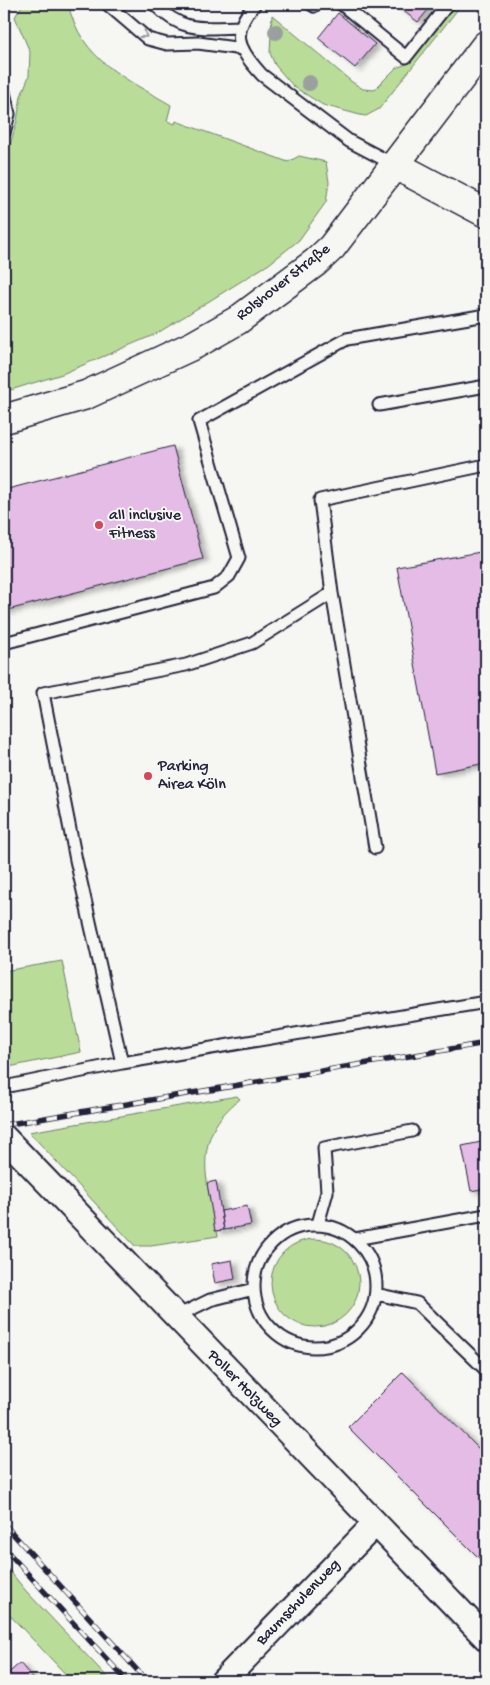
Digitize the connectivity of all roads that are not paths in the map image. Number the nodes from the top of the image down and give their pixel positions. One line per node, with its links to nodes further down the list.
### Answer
1 (107, 4): 10 (lane, one-way to 10)
2 (154, 4): 8 (lane)
3 (255, 4): 8 (lane)
4 (311, 4): 5 (lane)
5 (316, 4)
6 (341, 4): 7 (lane)
7 (448, 4)
8 (239, 27): 10 (lane)
9 (486, 45): 13 (street, Rolshover Straße)
10 (243, 49): 13 (lane)
11 (4, 92): 12 (lane)
12 (4, 133)
13 (395, 165): 14 (street); 18 (street, Rolshover Straße)
14 (486, 213)
15 (486, 315): 21 (lane)
16 (486, 386): 17 (lane)
17 (379, 405)
18 (4, 419)
19 (486, 465): 20 (lane)
20 (332, 593): 22 (lane); 24 (lane)
21 (4, 643)
22 (375, 848)
23 (486, 1002): 24 (lane)
24 (122, 1063): 25 (lane)
25 (4, 1087)
26 (412, 1131): 29 (lane)
27 (4, 1138): 33 (street, Poller Holzweg)
28 (486, 1215): 30 (lane)
29 (318, 1224): 30 (lane); 31 (lane)
30 (355, 1239): 32 (lane)
31 (254, 1289): 32 (lane); 33 (lane)
32 (376, 1294): 34 (lane)
33 (175, 1317): 35 (street, Poller Holzweg)
34 (486, 1370)
35 (375, 1524): 36 (street, Poller Holzweg); 37 (street, Baumschulenweg)
36 (486, 1638)
37 (223, 1681)

